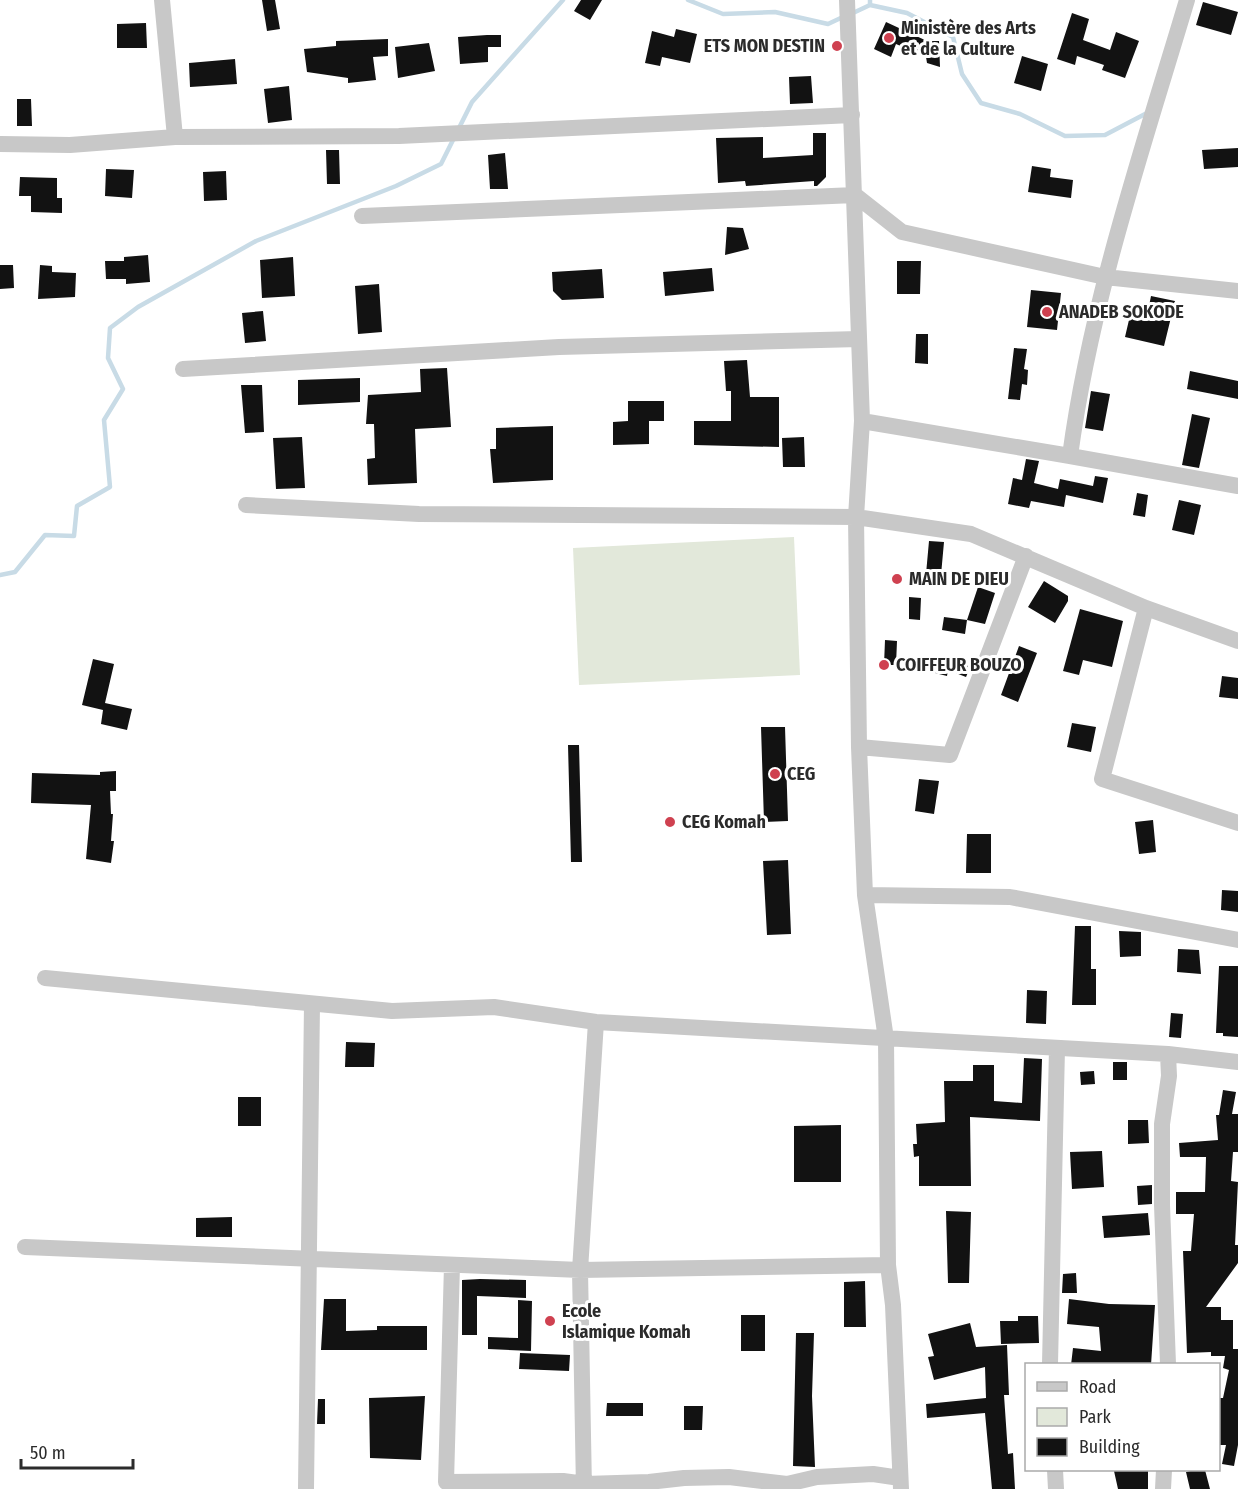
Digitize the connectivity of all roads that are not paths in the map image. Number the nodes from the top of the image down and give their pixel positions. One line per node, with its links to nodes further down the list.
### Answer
1 (162, 0): 5 (street)
2 (1187, 0): 9 (street)
3 (847, 10): 4 (street)
4 (852, 114): 5 (street); 7 (street)
5 (175, 137): 6 (street)
6 (0, 144)
7 (855, 195): 8 (street); 9 (street); 11 (street)
8 (362, 216)
9 (1105, 277): 10 (street); 14 (street)
10 (1238, 291)
11 (859, 339): 12 (street); 13 (street)
12 (183, 369)
13 (862, 421): 14 (street); 17 (street)
14 (1070, 456): 15 (street)
15 (1238, 486)
16 (246, 506): 17 (street)
17 (856, 517): 18 (street); 21 (street)
18 (1026, 556): 19 (street); 21 (street)
19 (1146, 608): 20 (street); 22 (street)
20 (1238, 641)
21 (859, 747): 23 (street)
22 (1238, 823)
23 (865, 895): 24 (street); 28 (street)
24 (1238, 940)
25 (45, 978): 26 (street)
26 (312, 1004): 27 (street); 33 (street)
27 (596, 1022): 28 (street); 36 (street)
28 (886, 1039): 29 (street); 35 (street)
29 (1057, 1048): 30 (street); 37 (street)
30 (1168, 1054): 31 (street); 38 (street)
31 (1238, 1062)
32 (25, 1247): 33 (street)
33 (309, 1259): 34 (street); 43 (street)
34 (452, 1265): 36 (street); 42 (street)
35 (888, 1265): 36 (street); 41 (street)
36 (580, 1270): 42 (street)
37 (1050, 1363)
38 (1168, 1363)
39 (1054, 1471): 44 (street)
40 (1164, 1471): 45 (street)
41 (900, 1483): 42 (street)
42 (584, 1486)
43 (306, 1489)
44 (1056, 1489)
45 (1163, 1489)

